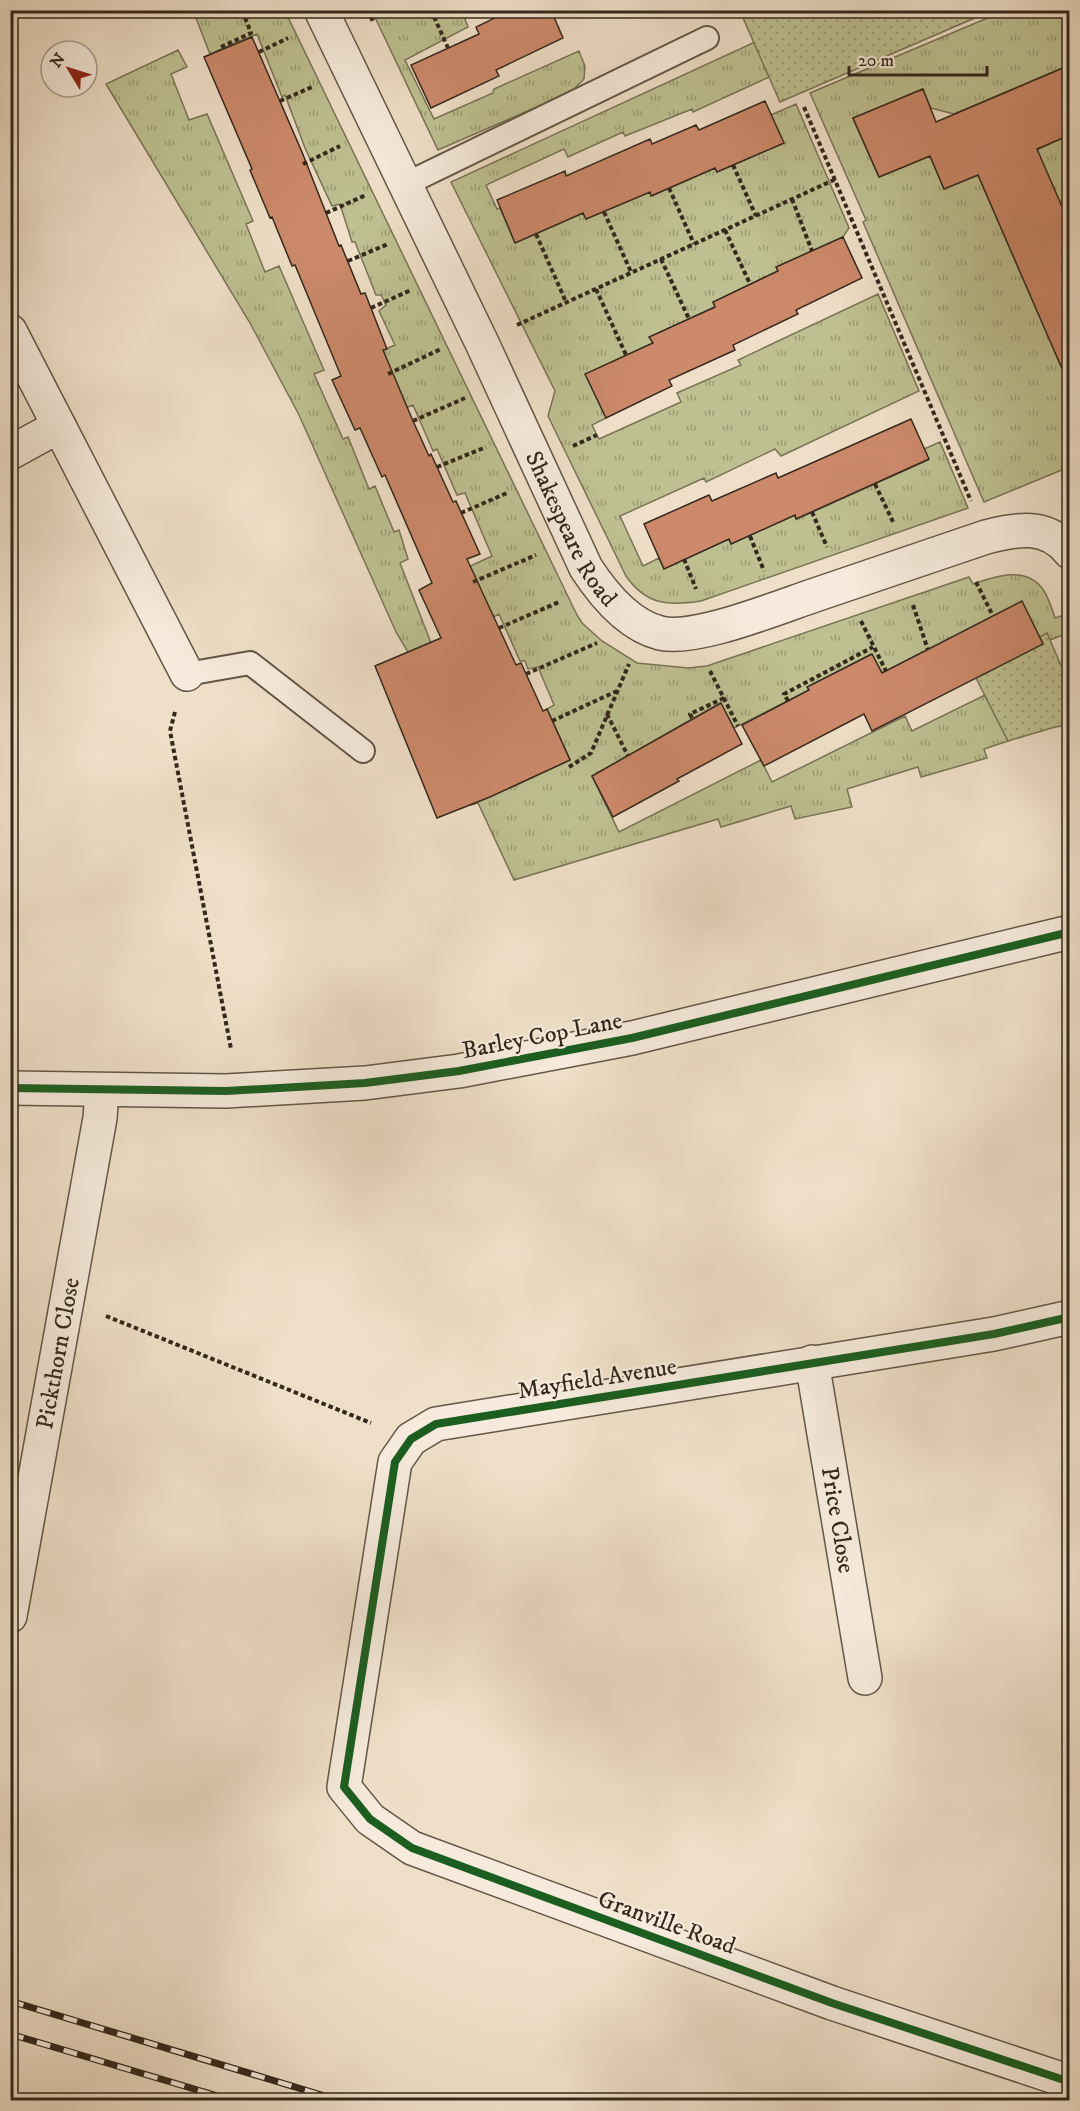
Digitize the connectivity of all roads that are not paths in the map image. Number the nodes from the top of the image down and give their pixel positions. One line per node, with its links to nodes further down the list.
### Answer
1 (321, 10): 3 (street, Shakespeare Road)
2 (707, 38): 3 (lane)
3 (406, 184): 7 (street, Shakespeare Road)
4 (10, 331): 5 (street)
5 (59, 426): 6 (street); 8 (street)
6 (10, 453)
7 (1064, 536)
8 (187, 674): 9 (lane)
9 (363, 751)
10 (1070, 932): 12 (street, Barley Cop Lane)
11 (10, 1088): 12 (street, Barley Cop Lane)
12 (102, 1090): 15 (street, Pickthorn Close)
13 (1070, 1317): 14 (street, Mayfield Avenue)
14 (812, 1362): 16 (street, Price Close); 17 (street, Mayfield Avenue)
15 (10, 1616)
16 (865, 1678)
17 (355, 1712): 18 (street, Granville Road)
18 (1070, 2082)

